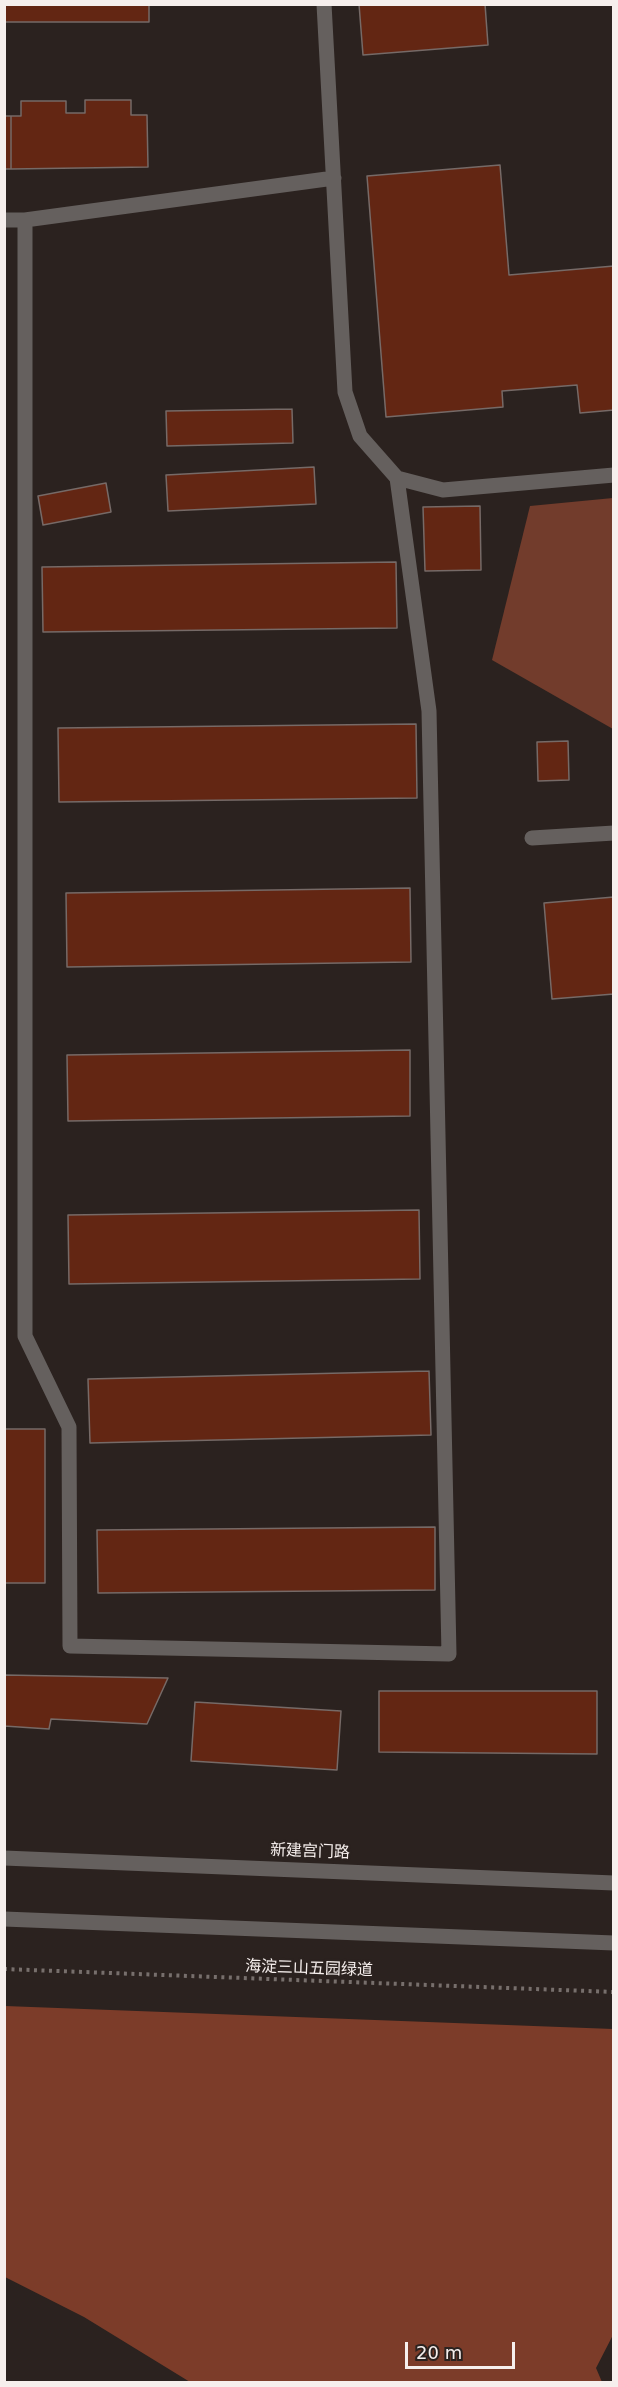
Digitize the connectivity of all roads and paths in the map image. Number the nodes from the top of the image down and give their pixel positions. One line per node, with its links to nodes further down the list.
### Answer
1 (324, 4): 2 (street)
2 (334, 178): 4 (street); 6 (street)
3 (4, 220): 4 (street)
4 (25, 220): 6 (street)
5 (614, 475): 6 (street)
6 (397, 478)
7 (614, 833): 8 (street)
8 (532, 838)
9 (4, 1858): 10 (street, 新建宫门路)
10 (614, 1883)
11 (4, 1919): 12 (street)
12 (614, 1943)
13 (4, 1969): 14 (path, 海淀三山五园绿道)
14 (614, 1992)

